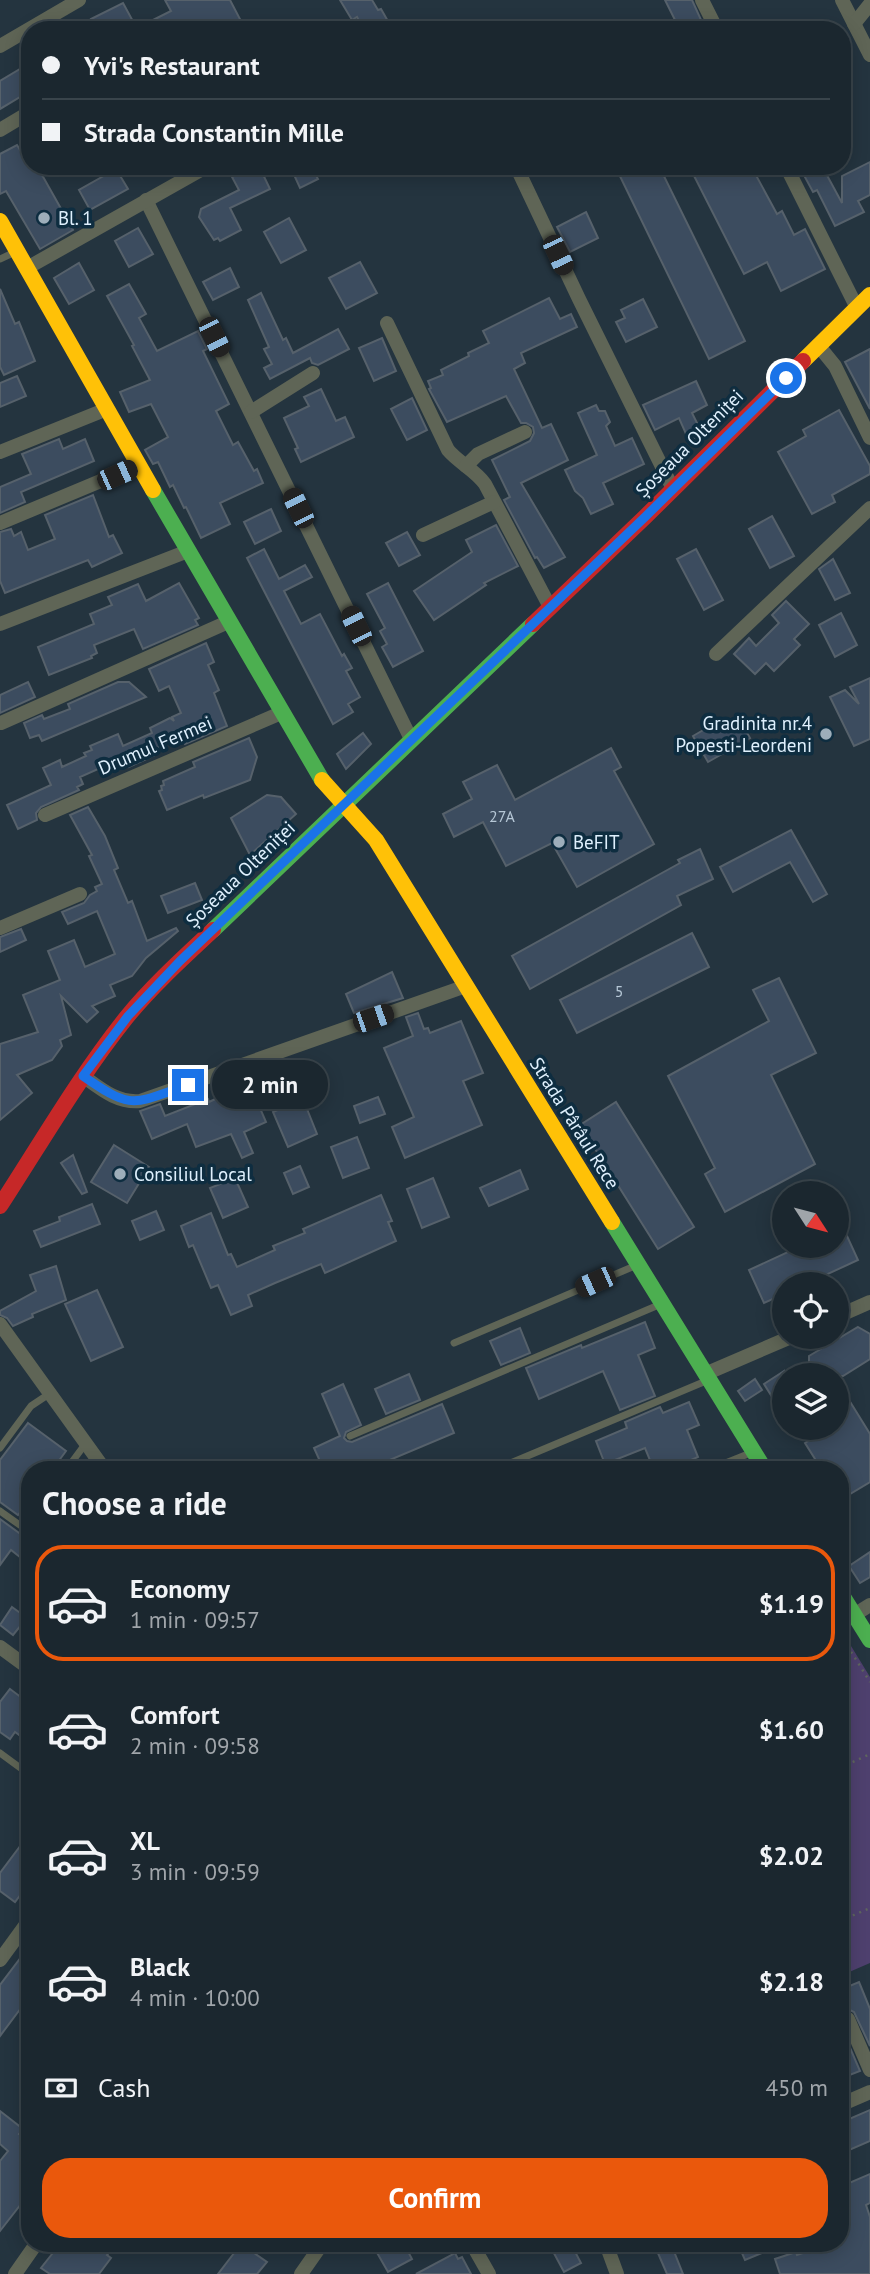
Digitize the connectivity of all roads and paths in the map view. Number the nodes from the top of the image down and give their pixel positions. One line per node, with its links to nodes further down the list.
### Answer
1 (79, 0): 5 (street)
2 (702, 0): 6 (street)
3 (842, 0): 7 (street)
4 (870, 4): 7 (street)
5 (43, 21)
6 (713, 21)
7 (854, 24): 10 (street)
8 (21, 34): 9 (street)
9 (0, 46)
10 (870, 55)
11 (21, 117): 12 (street)
12 (0, 130)
13 (192, 175): 16 (street)
14 (520, 175): 33 (street)
15 (790, 175): 22 (street)
16 (146, 200): 20 (street); 27 (street)
17 (0, 221): 18 (street)
18 (17, 251): 19 (lane); 20 (street)
19 (0, 259)
20 (27, 268): 26 (street)
21 (870, 295): 22 (street, Șoseaua Olteniței)
22 (857, 308): 24 (street, Șoseaua Olteniței)
23 (387, 323): 32 (street)
24 (818, 345): 29 (street); 33 (street, Șoseaua Olteniței)
25 (313, 373): 27 (street)
26 (107, 409): 30 (street); 31 (street)
27 (251, 412): 45 (street)
28 (525, 432): 32 (street)
29 (870, 438)
30 (0, 452)
31 (139, 466): 36 (street); 38 (street)
32 (466, 466): 34 (street)
33 (673, 489): 39 (street, Șoseaua Olteniței)
34 (494, 502): 37 (street); 39 (street)
35 (870, 508): 42 (street)
36 (0, 523)
37 (423, 535)
38 (188, 551): 40 (street); 41 (street)
39 (550, 607): 45 (street, Șoseaua Olteniței)
40 (228, 622): 43 (street); 44 (street)
41 (0, 624)
42 (716, 654)
43 (281, 713): 46 (street); 47 (street, Drumul Fermei)
44 (1, 723)
45 (411, 739): 46 (street, Șoseaua Olteniței)
46 (342, 804): 50 (street, Strada Pârâul Rece); 51 (street, Șoseaua Olteniței)
47 (45, 815)
48 (80, 894): 49 (street)
49 (0, 928)
50 (466, 986): 51 (street); 53 (street, Strada Pârâul Rece)
51 (83, 1076): 52 (street, Șoseaua Olteniței)
52 (0, 1206)
53 (638, 1265): 55 (street, Strada Pârâul Rece); 58 (lane)
54 (870, 1302): 56 (street)
55 (661, 1304): 60 (street, Strada Pârâul Rece); 62 (lane)
56 (849, 1311)
57 (0, 1324): 61 (street)
58 (454, 1343)
59 (772, 1346): 60 (street)
60 (707, 1377): 65 (street, Strada Pârâul Rece); 68 (lane)
61 (50, 1393): 63 (street); 64 (lane)
62 (350, 1436)
63 (86, 1443): 66 (lane); 67 (street)
64 (0, 1448)
65 (753, 1452): 69 (lane); 70 (street, Strada Pârâul Rece)
66 (73, 1461)
67 (99, 1461)
68 (515, 1461)
69 (730, 1461)
70 (759, 1461)
71 (0, 1511): 72 (lane)
72 (21, 1526)
73 (870, 1605): 75 (street)
74 (849, 1607): 75 (street)
75 (854, 1615): 76 (street)
76 (870, 1640)
77 (0, 1647): 79 (street)
78 (849, 1648): 80 (path)
79 (21, 1662)
80 (870, 1682)
81 (0, 1753): 84 (lane)
82 (870, 1754): 83 (path)
83 (849, 1764)
84 (21, 1768)
85 (870, 1908): 86 (path)
86 (849, 1917)
87 (21, 1931): 88 (street)
88 (0, 1960)
89 (849, 2021): 90 (street)
90 (870, 2070)
91 (870, 2092): 92 (street)
92 (849, 2101)
93 (30, 2252): 97 (street)
94 (316, 2252): 98 (street)
95 (477, 2252): 99 (street)
96 (609, 2252): 100 (street)
97 (15, 2274)
98 (301, 2274)
99 (489, 2274)
100 (617, 2274)

